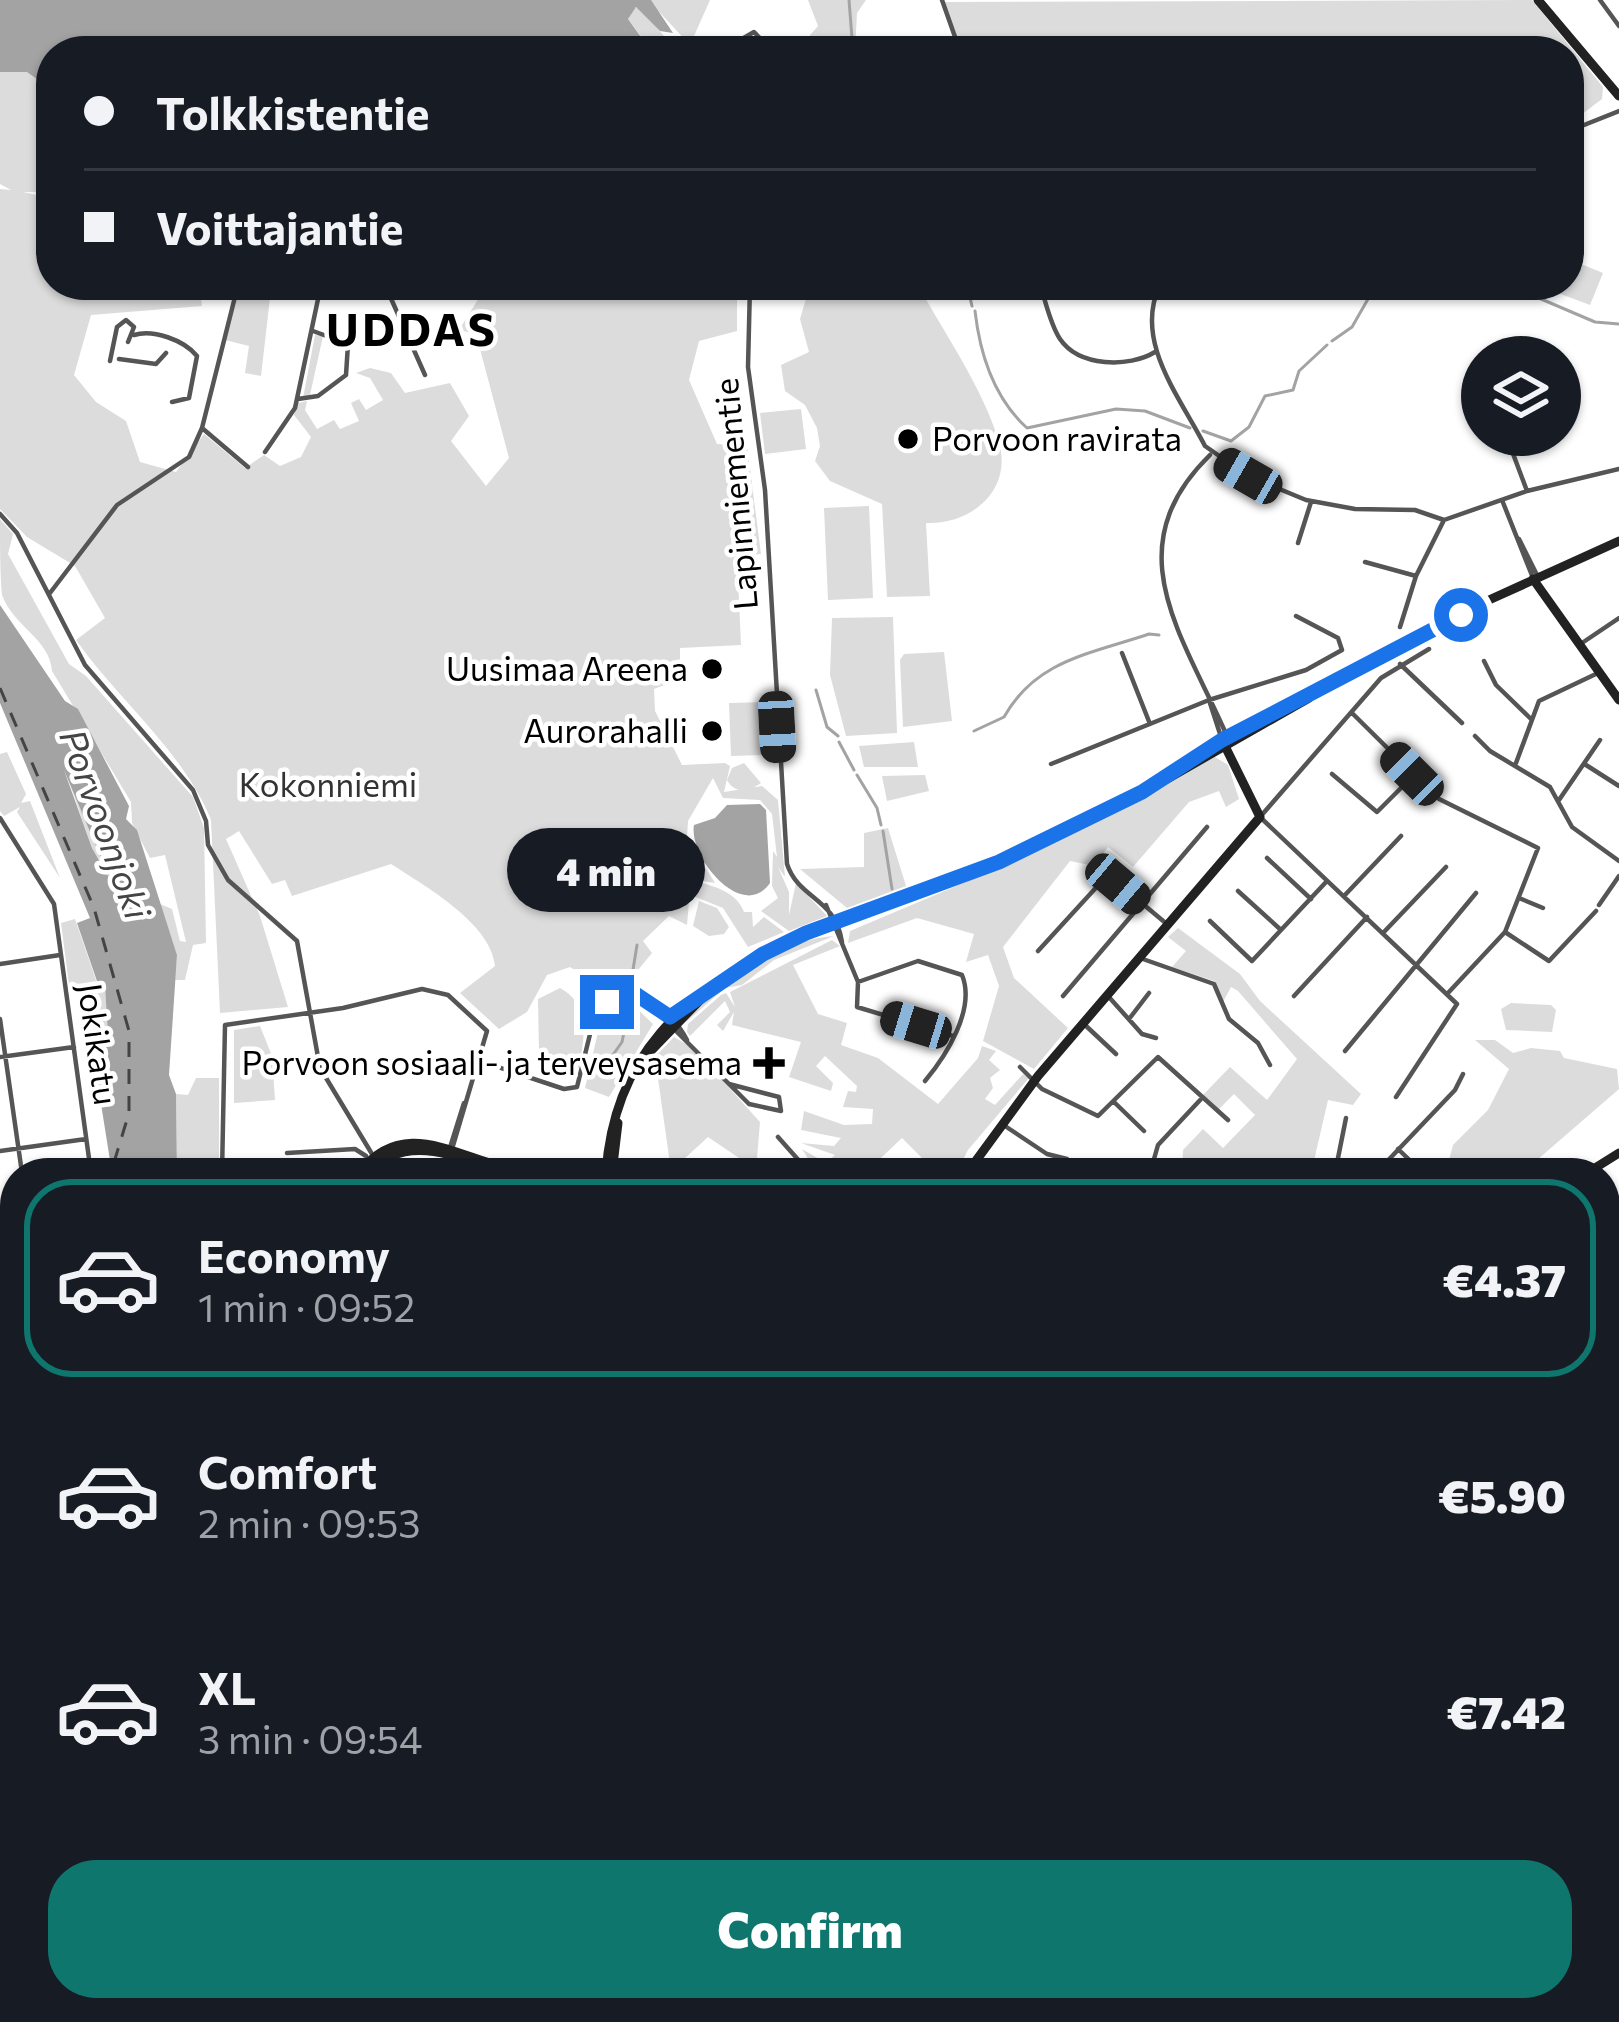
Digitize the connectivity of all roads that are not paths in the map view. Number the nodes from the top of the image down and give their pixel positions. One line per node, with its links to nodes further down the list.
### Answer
1 (942, 0): 5 (street)
2 (1538, 0): 6 (street)
3 (1600, 0): 4 (street)
4 (1619, 26)
5 (955, 36)
6 (1568, 36)
7 (1584, 55): 8 (street)
8 (1619, 96)
9 (1619, 111): 10 (street)
10 (1584, 125)
11 (234, 300): 27 (street)
12 (317, 300): 17 (street)
13 (392, 300): 24 (street)
14 (750, 300): 86 (street, Lapinniementie)
15 (1045, 300): 20 (street)
16 (1156, 300): 20 (street)
17 (310, 331): 25 (street); 25 (street)
18 (134, 334): 19 (street); 23 (street); 26 (street)
19 (128, 342)
20 (1156, 352): 29 (street)
21 (166, 353): 22 (street)
22 (119, 359)
23 (110, 361)
24 (425, 375)
25 (298, 399): 28 (street)
26 (172, 402)
27 (202, 428): 31 (street); 42 (street)
28 (265, 452)
29 (1210, 454): 35 (street); 52 (street)
30 (1514, 456): 33 (street)
31 (248, 467)
32 (1619, 469): 33 (street)
33 (1527, 491): 34 (street)
34 (1502, 500): 37 (street); 41 (street)
35 (1311, 502): 37 (street); 38 (street)
36 (0, 514): 42 (street)
37 (1444, 520): 40 (street)
38 (1298, 543)
39 (1365, 562): 40 (street)
40 (1416, 576): 45 (street)
41 (1537, 580): 41 (street); 46 (street); 60 (street)
42 (50, 593): 102 (street)
43 (1297, 616): 52 (street)
44 (1619, 618): 46 (street)
45 (1400, 627)
46 (1577, 646): 51 (street)
47 (1429, 650): 50 (street)
48 (1122, 653): 57 (street)
49 (1484, 662): 55 (street)
50 (1400, 664): 54 (street); 56 (street)
51 (1598, 673): 53 (street); 55 (street)
52 (1209, 700): 57 (street); 60 (street)
53 (1619, 700)
54 (1352, 713): 65 (street); 68 (street)
55 (1531, 719): 62 (street)
56 (1462, 723)
57 (1150, 724): 61 (street)
58 (1475, 736): 62 (street)
59 (1600, 740): 63 (street)
60 (1226, 742): 68 (street); 86 (street)
61 (1051, 764)
62 (1516, 764): 67 (street)
63 (1586, 765): 66 (street); 67 (street)
64 (1332, 775): 65 (street)
65 (1414, 775): 81 (street)
66 (1619, 786)
67 (1559, 800): 73 (street)
68 (1260, 817): 76 (street); 87 (street)
69 (0, 818): 92 (street, Jokikatu)
70 (1207, 827): 82 (street)
71 (1401, 836): 79 (street)
72 (1267, 858): 80 (street)
73 (1619, 861)
74 (1446, 867): 90 (street)
75 (1619, 876): 89 (street)
76 (1327, 880): 79 (street); 80 (street)
77 (1238, 891): 88 (street)
78 (1476, 893): 94 (street)
79 (1344, 896): 84 (street)
80 (1310, 898): 88 (street)
81 (1519, 898): 83 (street); 89 (street)
82 (1143, 904): 87 (street); 91 (street); 99 (street)
83 (1543, 908)
84 (1367, 917): 90 (street); 101 (street)
85 (1210, 921): 88 (street)
86 (836, 925): 96 (street, Lapinniementie); 105 (street)
87 (1168, 926): 93 (street)
88 (1281, 930)
89 (1505, 932): 98 (street)
90 (1384, 933): 94 (street)
91 (1038, 951)
92 (62, 955): 95 (street); 109 (street, Jokikatu)
93 (1140, 958): 100 (street); 114 (street)
94 (1415, 962): 98 (street); 110 (street)
95 (0, 964)
96 (858, 982): 107 (street); 107 (street)
97 (1149, 993): 104 (street)
98 (1448, 993): 120 (street)
99 (1063, 996)
100 (1108, 996): 104 (street); 106 (street)
101 (1294, 996)
102 (313, 1013): 113 (street); 136 (street); 138 (street)
103 (0, 1019): 112 (street)
104 (1129, 1019): 108 (street)
105 (671, 1022): 113 (street); 119 (street); 143 (street)
106 (1084, 1024): 111 (street); 118 (street)
107 (953, 1036): 117 (street)
108 (1156, 1038)
109 (74, 1047): 112 (street); 128 (street, Jokikatu)
110 (1345, 1051)
111 (1116, 1054)
112 (3, 1057): 129 (street)
113 (480, 1061): 131 (street)
114 (1270, 1065)
115 (1020, 1067): 118 (street)
116 (1463, 1074): 130 (street)
117 (925, 1081)
118 (1034, 1081): 122 (street); 125 (street)
119 (729, 1084): 119 (street)
120 (1396, 1097)
121 (1202, 1098): 122 (street); 124 (street); 147 (street)
122 (1114, 1102): 126 (street)
123 (1346, 1118): 148 (street)
124 (1228, 1120)
125 (1000, 1124): 145 (street); 146 (street)
126 (1144, 1131)
127 (778, 1137): 144 (street)
128 (86, 1138): 129 (street); 135 (street, Jokikatu)
129 (19, 1148): 132 (street); 134 (street)
130 (1398, 1149): 149 (street); 150 (street)
131 (449, 1150): 139 (street); 140 (street); 141 (street); 142 (street)
132 (0, 1151)
133 (287, 1153): 137 (street)
134 (20, 1158)
135 (89, 1158)
136 (225, 1158)
137 (370, 1158)
138 (371, 1158)
139 (374, 1158)
140 (447, 1158)
141 (468, 1158)
142 (477, 1158)
143 (611, 1158)
144 (797, 1158)
145 (977, 1158)
146 (1063, 1158)
147 (1154, 1158)
148 (1338, 1158)
149 (1390, 1158)
150 (1408, 1158)

